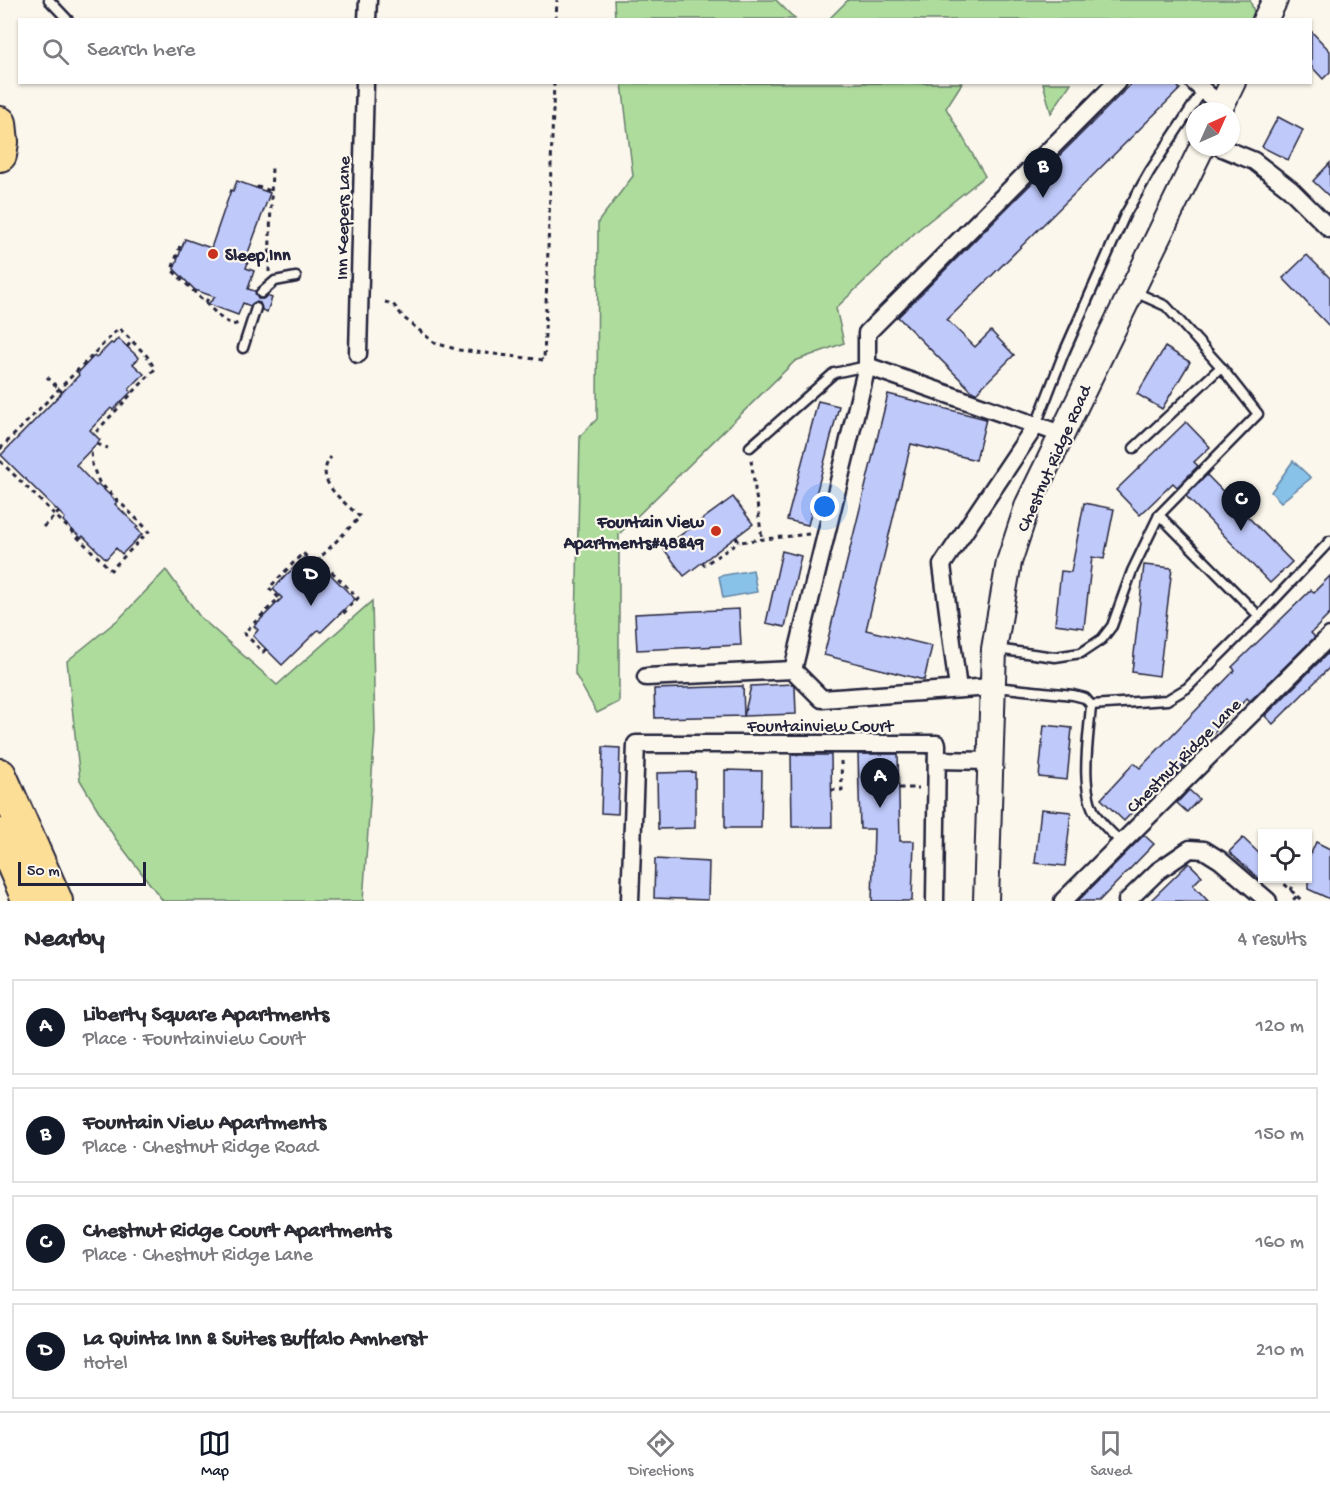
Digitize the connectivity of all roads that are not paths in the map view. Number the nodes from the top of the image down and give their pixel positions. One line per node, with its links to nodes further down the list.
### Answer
1 (49, 0): 4 (lane)
2 (368, 0): 5 (street)
3 (1275, 0): 6 (street)
4 (66, 18)
5 (367, 18)
6 (1266, 18)
7 (365, 84): 23 (street, Inn Keepers Lane)
8 (1114, 84): 24 (street)
9 (1232, 84): 12 (street)
10 (1199, 86): 11 (street); 26 (lane)
11 (1214, 102)
12 (1223, 102)
13 (0, 123): 14 (highway)
14 (0, 155)
15 (1240, 155): 17 (street)
16 (1198, 156): 19 (street, Chestnut Ridge Road)
17 (1330, 229)
18 (296, 278): 20 (lane)
19 (1132, 290): 25 (lane); 27 (street, Chestnut Ridge Road)
20 (261, 293)
21 (256, 308): 22 (lane)
22 (243, 348)
23 (358, 354)
24 (867, 366): 26 (street); 28 (lane); 35 (street)
25 (1221, 367): 29 (lane); 30 (lane)
26 (1036, 425): 27 (street); 38 (street)
27 (1061, 434): 34 (street, Chestnut Ridge Road)
28 (750, 447)
29 (1134, 448)
30 (1159, 515): 32 (lane); 34 (lane)
31 (1330, 541): 32 (lane)
32 (1259, 616): 39 (lane)
33 (1330, 636): 44 (street, Chestnut Ridge Lane)
34 (994, 649): 37 (street, Chestnut Ridge Road)
35 (793, 670): 36 (street); 38 (street)
36 (646, 677)
37 (991, 687): 38 (street); 39 (lane); 41 (street, Chestnut Ridge Road)
38 (958, 689)
39 (1091, 705): 44 (lane)
40 (937, 760): 41 (street); 47 (street, Fountainview Court); 48 (street)
41 (989, 760): 49 (street, Chestnut Ridge Road)
42 (0, 775): 46 (highway)
43 (0, 835): 45 (highway)
44 (1122, 843): 50 (street, Chestnut Ridge Lane)
45 (29, 901)
46 (56, 901)
47 (630, 901)
48 (935, 901)
49 (986, 901)
50 (1063, 901)
51 (1127, 901): 52 (street)
52 (1268, 901)

